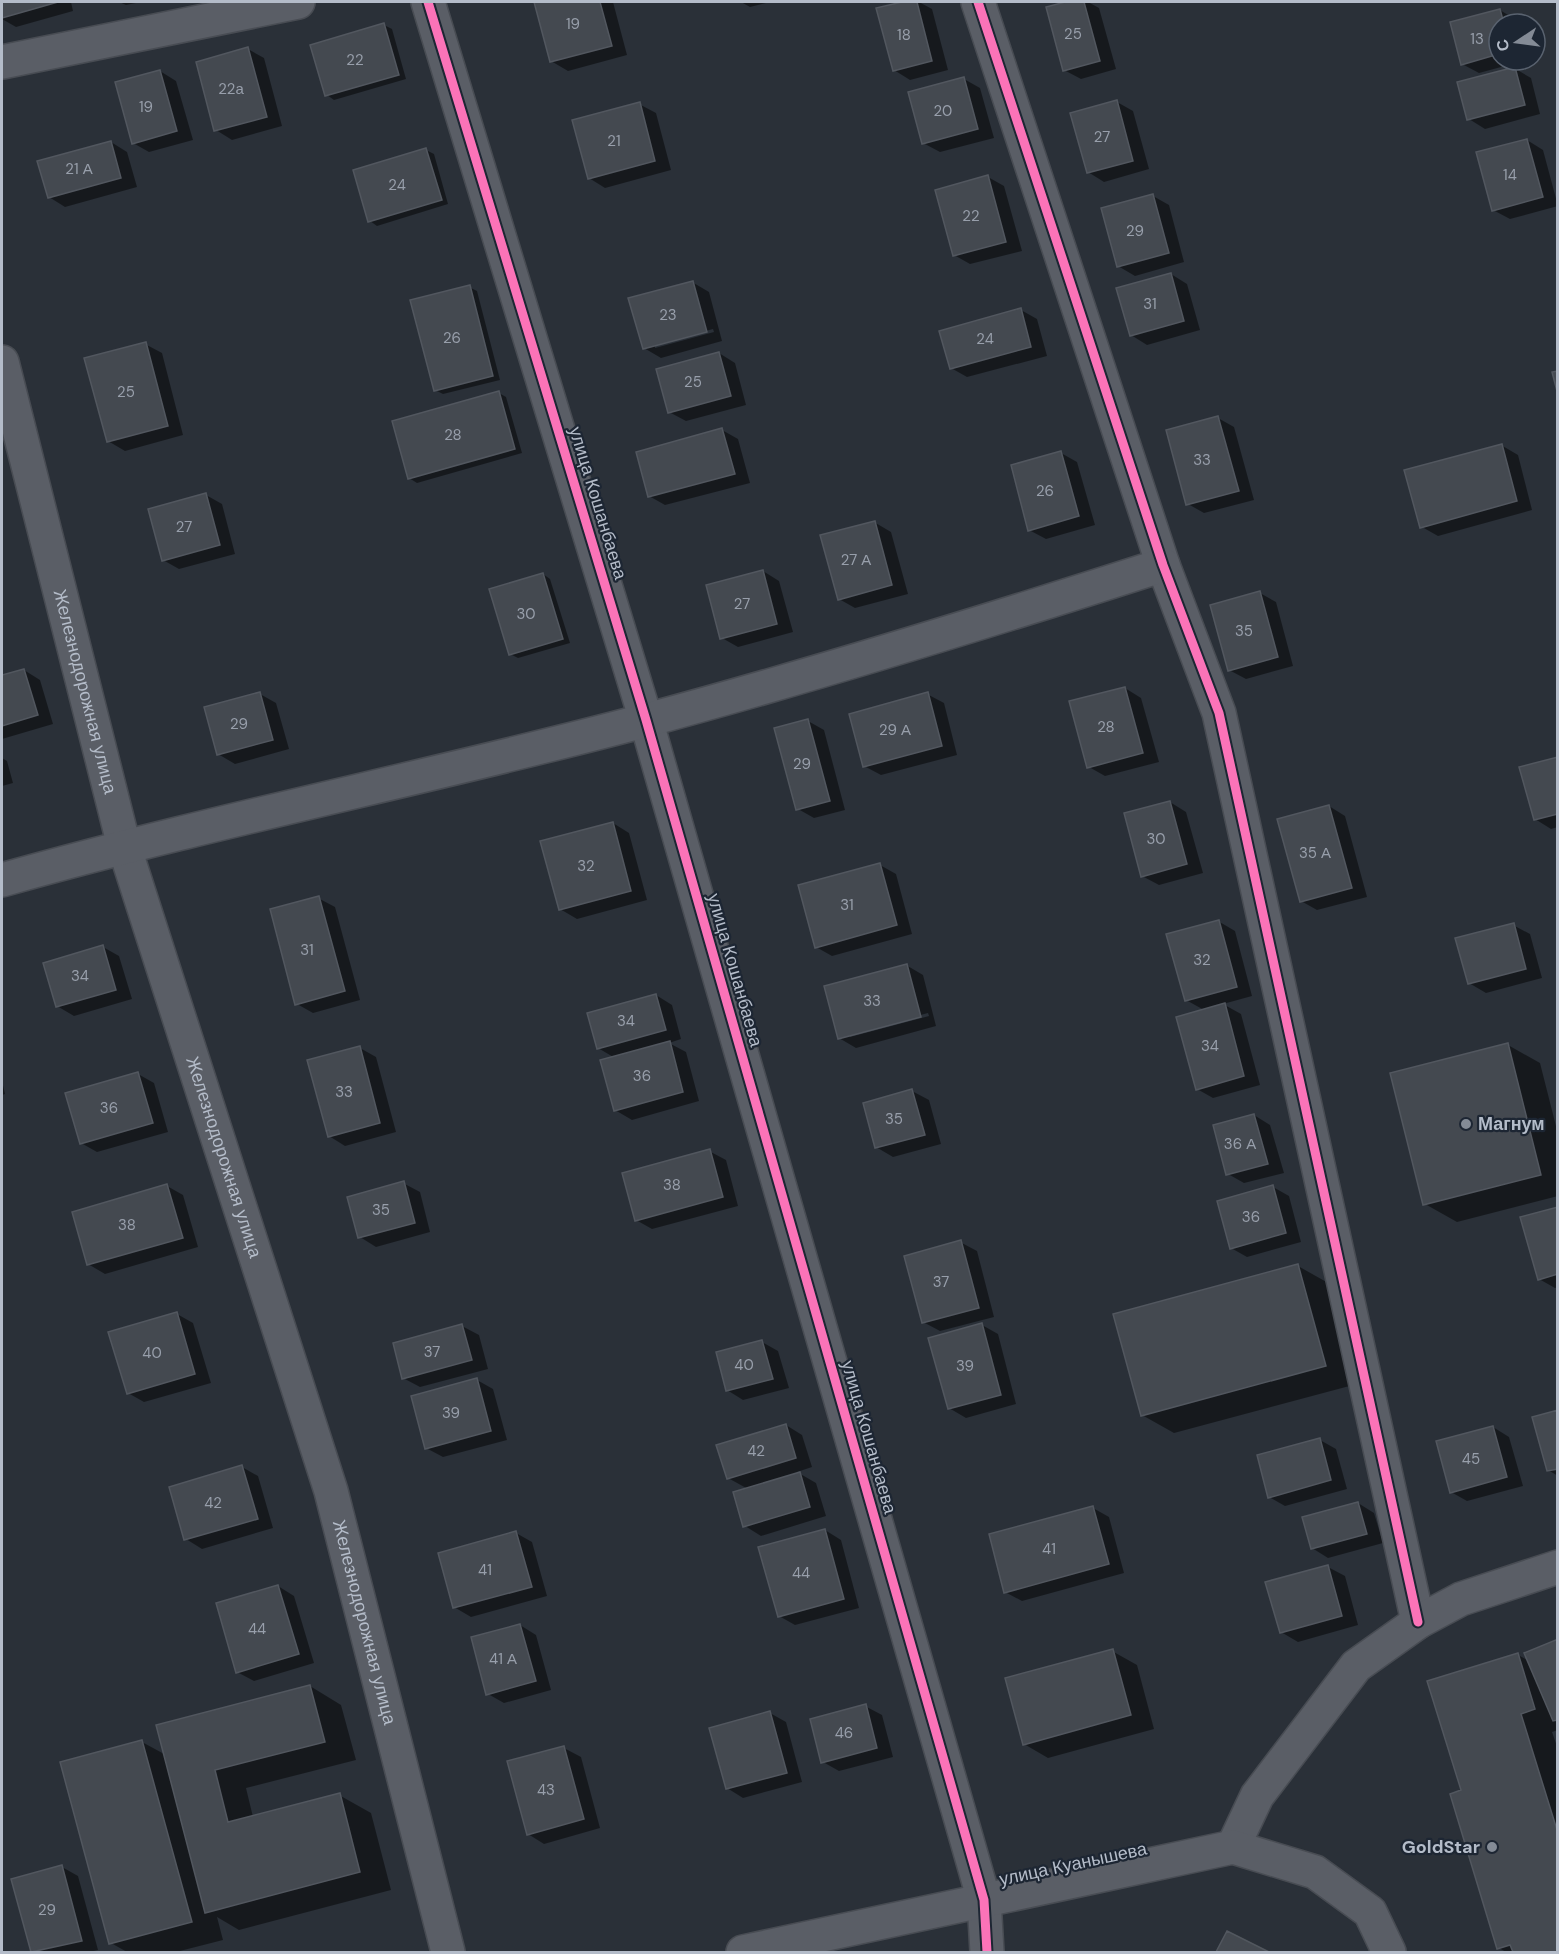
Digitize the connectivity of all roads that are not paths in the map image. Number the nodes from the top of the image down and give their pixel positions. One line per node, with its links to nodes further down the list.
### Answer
1 (298, 2): 4 (street)
2 (428, 2): 7 (street, улица Кошанбаева)
3 (978, 2): 6 (street)
4 (2, 62)
5 (2, 362): 8 (street, Железнодорожная улица)
6 (1163, 565): 7 (street); 11 (street)
7 (646, 720): 8 (street); 13 (street, улица Кошанбаева)
8 (124, 846): 9 (street); 14 (street, Железнодорожная улица)
9 (2, 880)
10 (1557, 1567): 11 (street)
11 (1418, 1622): 12 (street)
12 (1233, 1847): 13 (street, улица Куанышева); 17 (street)
13 (984, 1900): 15 (street, улица Куанышева); 16 (street, улица Кошанбаева)
14 (448, 1953)
15 (743, 1953)
16 (987, 1953)
17 (1389, 1953)

